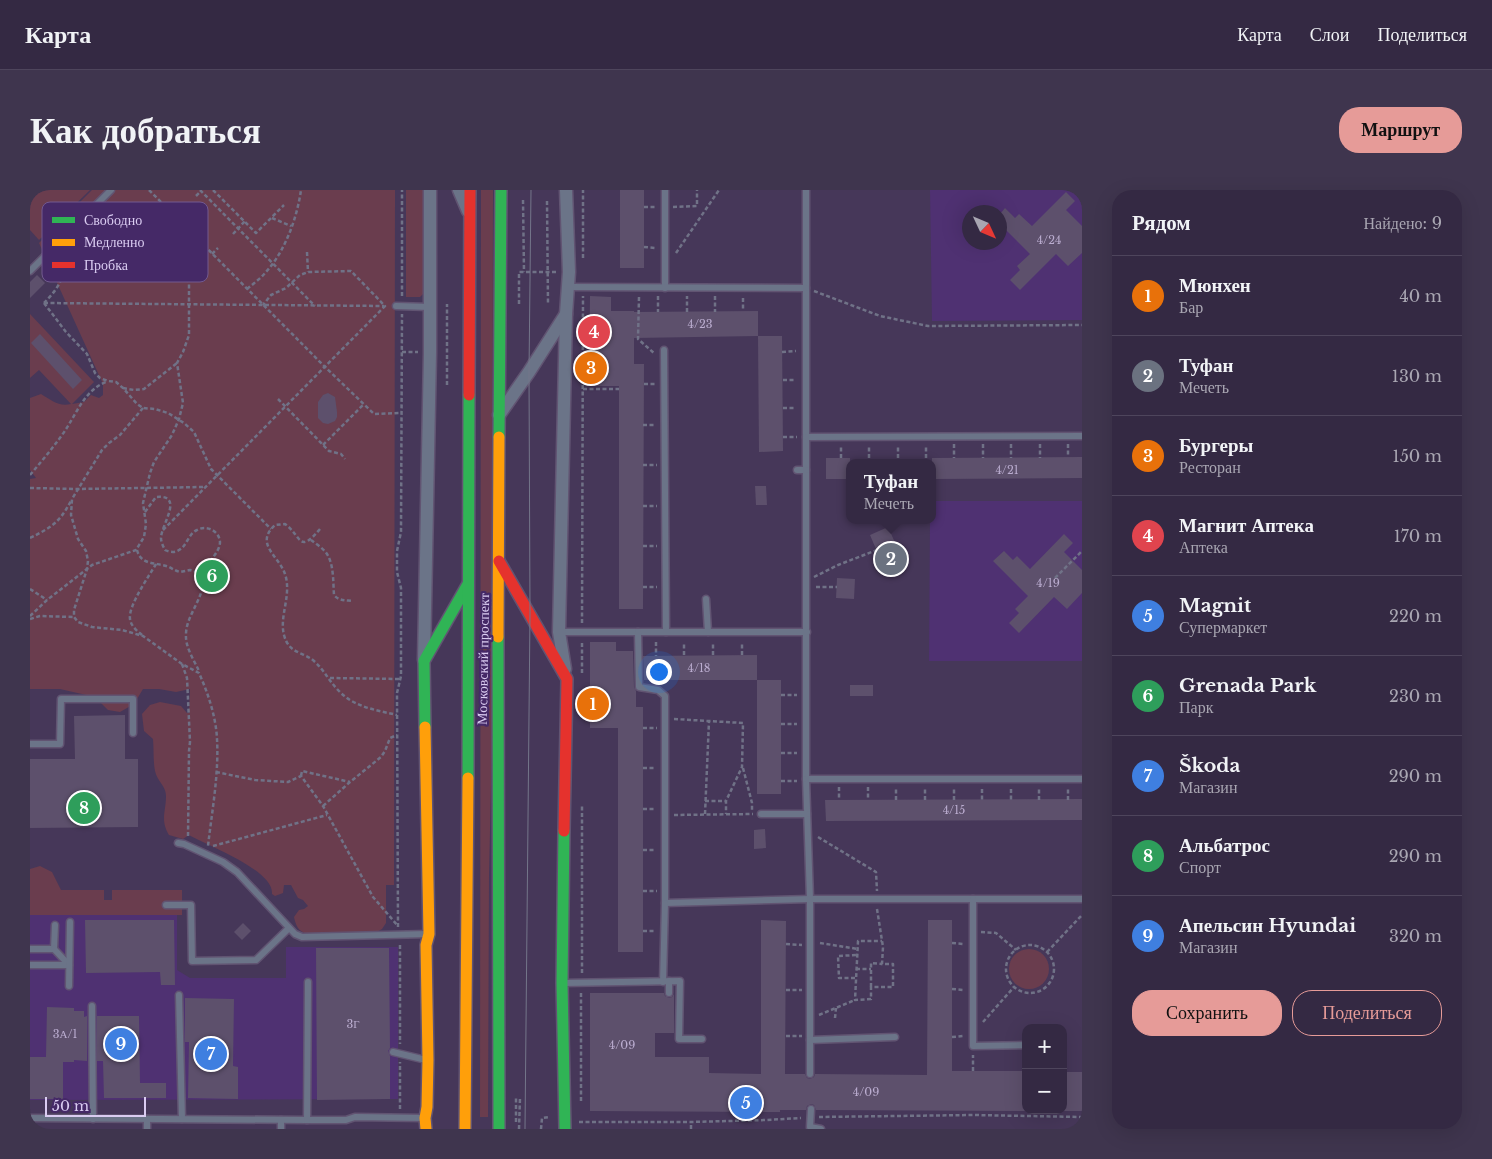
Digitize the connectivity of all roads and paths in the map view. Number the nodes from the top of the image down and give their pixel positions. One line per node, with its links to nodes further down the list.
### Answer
1 (111, 190): 20 (lane)
2 (149, 190): 21 (path)
3 (201, 190): 17 (path); 28 (path)
4 (213, 190): 26 (path)
5 (301, 190): 27 (path)
6 (402, 190): 63 (path)
7 (430, 190): 64 (street)
8 (459, 190): 24 (street)
9 (470, 190): 24 (main road, Московский проспект)
10 (502, 190): 91 (main road, Московский проспект)
11 (566, 190): 42 (street)
12 (583, 190): 36 (path)
13 (665, 190): 23 (lane)
14 (697, 190): 23 (path)
15 (719, 190): 37 (path)
16 (806, 190): 53 (lane)
17 (196, 196)
18 (523, 200): 40 (path)
19 (547, 201): 41 (path)
20 (99, 202)
21 (161, 202)
22 (284, 205): 25 (path)
23 (665, 207): 37 (lane)
24 (470, 215): 121 (main road, Московский проспект)
25 (272, 218): 26 (path); 27 (path)
26 (245, 222): 28 (path)
27 (292, 226): 35 (path)
28 (238, 228): 29 (path); 35 (path)
29 (233, 234)
30 (218, 248): 33 (path)
31 (208, 250): 33 (path)
32 (307, 252): 39 (path)
33 (212, 254): 54 (path)
34 (42, 259): 38 (lane)
35 (273, 264): 45 (path); 54 (path)
36 (583, 264)
37 (665, 269): 49 (lane)
38 (30, 271)
39 (308, 272): 45 (path); 62 (path)
40 (524, 272): 41 (path); 58 (path)
41 (547, 272): 42 (path); 59 (path)
42 (569, 272): 46 (street)
43 (60, 282): 55 (path)
44 (189, 282): 56 (path)
45 (292, 282): 60 (path); 61 (path)
46 (568, 288): 47 (lane); 69 (street)
47 (583, 288): 48 (lane); 82 (path)
48 (639, 288): 49 (lane); 74 (path)
49 (661, 288): 50 (lane); 66 (path)
50 (686, 288): 51 (lane); 67 (path)
51 (715, 288): 52 (lane); 68 (path)
52 (743, 288): 53 (lane); 65 (path)
53 (806, 288): 70 (path); 72 (lane)
54 (247, 289): 60 (path)
55 (44, 303): 56 (path); 79 (path)
56 (189, 304): 60 (path); 75 (path)
57 (447, 304): 80 (path)
58 (519, 304)
59 (548, 304)
60 (263, 305): 61 (path); 76 (path)
61 (315, 306): 62 (path)
62 (385, 306): 63 (path); 76 (path)
63 (399, 306): 64 (lane); 90 (path)
64 (430, 307): 146 (street)
65 (743, 311)
66 (658, 312)
67 (686, 312)
68 (715, 312)
69 (566, 314): 91 (street); 132 (street)
70 (1082, 325)
71 (664, 350): 74 (lane)
72 (806, 351): 73 (path); 78 (lane)
73 (782, 352)
74 (665, 362): 124 (lane)
75 (177, 364): 81 (path); 92 (path)
76 (325, 367): 85 (path); 86 (path)
77 (783, 380): 78 (path)
78 (806, 380): 89 (lane)
79 (108, 381): 81 (path); 100 (path)
80 (447, 385)
81 (123, 388): 87 (path)
82 (582, 389): 83 (path); 133 (path)
83 (619, 389)
84 (278, 399): 86 (path)
85 (364, 404): 90 (path); 96 (path)
86 (286, 406): 96 (path); 101 (path)
87 (143, 408): 92 (path); 104 (path)
88 (783, 408): 89 (path)
89 (806, 408): 95 (lane)
90 (401, 413): 152 (path)
91 (499, 415): 116 (main road, Московский проспект)
92 (179, 419): 101 (path); 105 (path)
93 (1082, 436): 95 (lane)
94 (783, 437): 95 (path)
95 (806, 437): 99 (lane)
96 (323, 445): 97 (path)
97 (345, 459)
98 (797, 470): 99 (lane)
99 (806, 470): 122 (lane)
100 (30, 475)
101 (218, 475): 102 (path); 108 (path)
102 (206, 487): 105 (path); 110 (path)
103 (30, 488): 104 (path)
104 (77, 489): 105 (path); 106 (path)
105 (145, 489): 107 (path)
106 (72, 499): 111 (path); 118 (path)
107 (144, 513): 110 (path); 113 (path)
108 (271, 529): 112 (path); 150 (path)
109 (320, 529): 112 (path)
110 (163, 530): 119 (path)
111 (30, 538)
112 (311, 540): 129 (path)
113 (136, 550): 117 (path); 118 (path)
114 (877, 550): 122 (path)
115 (1082, 551): 120 (path)
116 (499, 561): 151 (main road); 276 (main road, Московский проспект)
117 (156, 564): 119 (path); 141 (path)
118 (87, 570): 128 (path); 130 (path)
119 (197, 572): 148 (path)
120 (1055, 578)
121 (469, 584): 146 (main road); 275 (main road, Московский проспект)
122 (806, 584): 125 (path); 140 (lane)
123 (643, 587): 124 (path)
124 (665, 587): 136 (lane)
125 (837, 587)
126 (30, 589): 128 (path)
127 (706, 598): 138 (lane)
128 (47, 600): 131 (path)
129 (353, 601)
130 (74, 617): 131 (path); 141 (path)
131 (30, 618)
132 (558, 632): 133 (lane); 151 (street)
133 (582, 632): 134 (lane); 149 (path)
134 (638, 632): 135 (lane); 158 (lane)
135 (656, 632): 136 (lane); 144 (path)
136 (666, 632): 137 (lane)
137 (684, 632): 138 (lane); 145 (path)
138 (710, 632): 139 (lane); 142 (path)
139 (742, 632): 140 (lane); 143 (path)
140 (806, 632): 154 (lane)
141 (143, 636): 147 (path)
142 (713, 655)
143 (742, 655)
144 (656, 656)
145 (684, 656)
146 (424, 661): 211 (main road)
147 (182, 664): 148 (path); 191 (path)
148 (200, 673): 172 (path)
149 (582, 677)
150 (330, 678): 152 (path); 157 (path)
151 (567, 679): 229 (main road)
152 (400, 680): 157 (path)
153 (781, 695): 154 (path)
154 (806, 695): 161 (lane)
155 (590, 703): 156 (path)
156 (582, 711)
157 (397, 715): 165 (path)
158 (665, 719): 159 (path); 163 (lane)
159 (709, 721): 169 (path); 179 (path)
160 (781, 724): 161 (path)
161 (806, 724): 168 (lane)
162 (643, 728): 163 (path)
163 (664, 728): 171 (lane)
164 (133, 732): 166 (lane)
165 (397, 735): 177 (path); 209 (path)
166 (30, 744)
167 (781, 753): 168 (path)
168 (806, 753): 175 (lane)
169 (742, 767): 180 (path); 186 (path)
170 (643, 768): 171 (path)
171 (665, 768): 183 (lane)
172 (216, 772): 173 (path); 194 (path)
173 (301, 776): 177 (path); 181 (path)
174 (1082, 779): 175 (lane)
175 (806, 780): 176 (path); 188 (lane)
176 (781, 781)
177 (350, 782): 181 (path)
178 (582, 796): 230 (path)
179 (705, 801): 180 (path); 184 (path)
180 (726, 801): 185 (path)
181 (323, 806): 189 (path)
182 (643, 809): 183 (path)
183 (665, 812): 184 (path); 196 (lane)
184 (704, 814): 185 (path)
185 (726, 814): 186 (path)
186 (752, 814): 187 (path)
187 (761, 814): 188 (lane)
188 (808, 814): 190 (lane)
189 (327, 815): 194 (path); 209 (path)
190 (808, 832): 198 (lane); 199 (path)
191 (194, 841)
192 (178, 842): 208 (lane)
193 (201, 845): 194 (path)
194 (208, 848): 197 (path)
195 (643, 850): 196 (path)
196 (664, 850): 202 (lane)
197 (214, 851)
198 (810, 899): 199 (lane); 202 (lane); 213 (lane)
199 (876, 899): 200 (lane); 212 (path)
200 (973, 899): 201 (lane); 210 (lane)
201 (1082, 899)
202 (664, 904): 228 (lane)
203 (166, 906): 208 (lane)
204 (1082, 915): 219 (path)
205 (70, 922): 223 (lane)
206 (54, 925): 216 (lane)
207 (389, 927): 209 (path)
208 (288, 929): 209 (lane)
209 (399, 930): 211 (lane); 251 (path)
210 (973, 932): 218 (path); 243 (lane)
211 (429, 934): 252 (main road)
212 (882, 941): 217 (path); 221 (path)
213 (810, 943): 214 (path); 217 (path); 235 (lane)
214 (786, 944)
215 (30, 949): 216 (lane)
216 (54, 949): 223 (lane)
217 (858, 950): 220 (path)
218 (1016, 950): 219 (path); 233 (path)
219 (1047, 952): 233 (path)
220 (857, 955): 224 (path); 226 (path)
221 (882, 964): 225 (path); 232 (path)
222 (30, 965): 223 (lane)
223 (69, 965): 231 (lane)
224 (856, 969): 225 (path); 226 (path)
225 (871, 969): 232 (path)
226 (855, 978): 238 (path)
227 (308, 982): 269 (lane)
228 (666, 982): 230 (lane); 236 (lane); 247 (lane)
229 (562, 983): 230 (lane); 279 (main road)
230 (582, 983): 256 (path)
231 (69, 986)
232 (871, 987): 238 (path)
233 (1014, 988): 243 (path)
234 (786, 990): 235 (path)
235 (810, 991): 241 (lane)
236 (669, 993)
237 (179, 995): 267 (lane)
238 (855, 1000): 240 (path)
239 (92, 1006): 262 (lane)
240 (836, 1008): 241 (path); 242 (path)
241 (810, 1015): 245 (lane)
242 (835, 1018)
243 (973, 1026): 249 (lane)
244 (786, 1036): 245 (path)
245 (810, 1038): 246 (lane); 254 (lane)
246 (896, 1038)
247 (702, 1039)
248 (1022, 1045): 249 (lane)
249 (974, 1046): 253 (path)
250 (393, 1052): 251 (lane)
251 (400, 1055): 252 (lane); 263 (path)
252 (428, 1060): 272 (main road)
253 (973, 1071)
254 (810, 1074)
255 (518, 1098): 277 (path)
256 (581, 1102)
257 (811, 1110): 265 (lane)
258 (973, 1110): 259 (path)
259 (973, 1115): 260 (path); 265 (path)
260 (1082, 1117)
261 (30, 1118): 262 (lane)
262 (93, 1118): 266 (lane)
263 (400, 1118): 269 (lane); 272 (lane)
264 (542, 1118): 278 (path)
265 (811, 1118): 271 (path); 281 (lane)
266 (147, 1119): 267 (lane); 273 (lane)
267 (182, 1119): 268 (lane)
268 (281, 1120): 269 (lane); 274 (lane)
269 (306, 1120)
270 (581, 1122): 271 (path)
271 (691, 1122): 280 (path)
272 (425, 1124)
273 (147, 1129)
274 (281, 1129)
275 (465, 1129)
276 (499, 1129)
277 (517, 1129)
278 (541, 1129)
279 (565, 1129)
280 (691, 1129)
281 (822, 1129)

